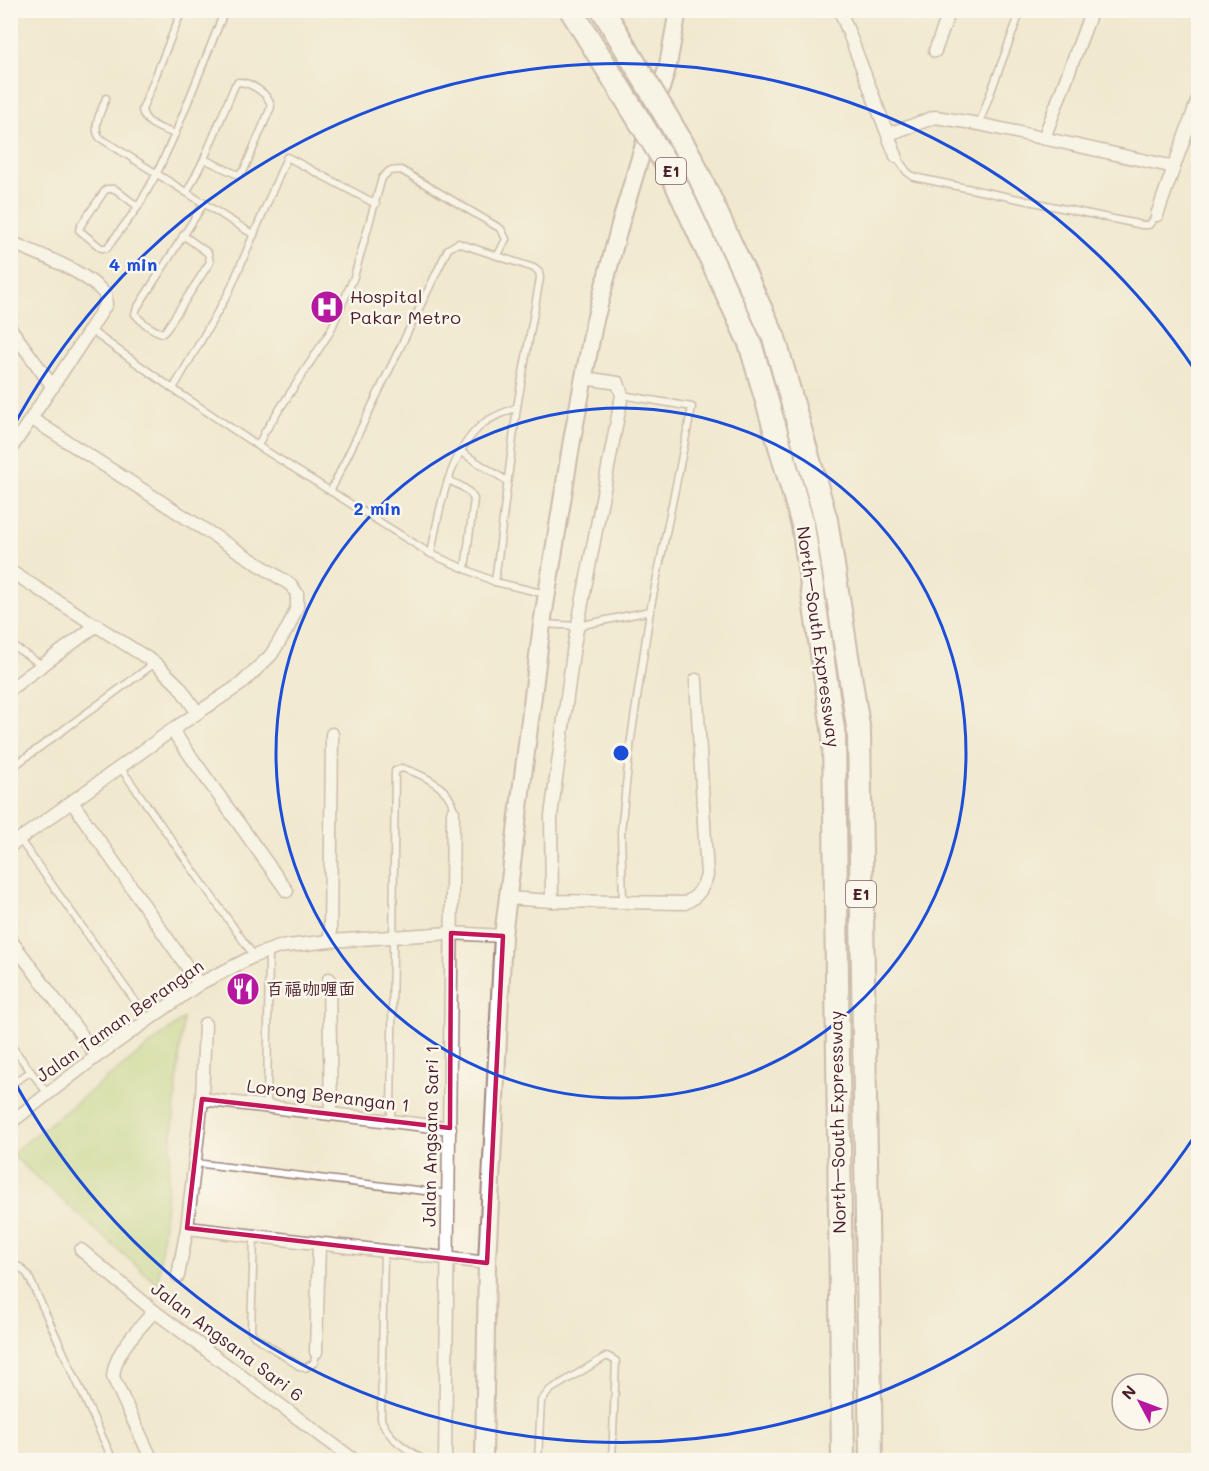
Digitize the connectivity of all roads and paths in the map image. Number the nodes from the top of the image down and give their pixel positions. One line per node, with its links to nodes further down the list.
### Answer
1 (182, 10): 14 (lane)
2 (225, 10): 14 (lane)
3 (572, 10): 113 (highway, North–South Expressway / E1, bridge)
4 (603, 10): 114 (highway, North–South Expressway / E1, bridge)
5 (678, 10): 32 (main road)
6 (840, 10): 15 (street)
7 (950, 10): 10 (street)
8 (1021, 10): 13 (lane)
9 (1092, 10): 16 (street)
10 (935, 51)
11 (106, 98): 20 (lane)
12 (1198, 99): 19 (street)
13 (979, 124): 15 (street); 16 (street)
14 (175, 134): 20 (lane)
15 (889, 134): 17 (street)
16 (1044, 138): 19 (street)
17 (896, 156): 25 (lane)
18 (204, 159): 18 (lane); 21 (lane)
19 (1174, 167): 25 (street)
20 (157, 173): 21 (lane); 24 (lane)
21 (187, 192): 22 (lane)
22 (205, 202): 26 (lane); 27 (lane)
23 (376, 204): 26 (lane); 29 (lane); 38 (lane)
24 (138, 207): 24 (lane)
25 (1157, 215)
26 (254, 235): 34 (lane)
27 (183, 236): 27 (lane)
28 (10, 242): 31 (street)
29 (498, 255): 36 (lane); 43 (lane)
30 (10, 328): 33 (street)
31 (90, 330): 33 (street); 34 (lane)
32 (584, 378): 35 (street); 48 (main road)
33 (53, 387): 37 (street)
34 (173, 389): 38 (lane)
35 (622, 395): 49 (lane); 52 (street)
36 (517, 407): 40 (lane); 42 (lane)
37 (32, 419): 39 (street); 58 (street)
38 (258, 446): 43 (lane)
39 (10, 450)
40 (461, 452): 41 (lane); 42 (lane)
41 (448, 480): 44 (lane); 45 (lane)
42 (507, 480): 47 (lane)
43 (331, 490): 44 (lane)
44 (430, 554): 45 (lane)
45 (465, 569): 47 (lane)
46 (10, 571): 51 (street)
47 (495, 582): 48 (lane)
48 (546, 595): 50 (main road)
49 (650, 611): 52 (lane); 69 (lane)
50 (542, 624): 52 (lane); 67 (main road)
51 (97, 625): 54 (street); 55 (street)
52 (578, 626): 68 (street)
53 (10, 644): 55 (lane)
54 (155, 663): 58 (street); 62 (lane)
55 (42, 665): 57 (street)
56 (696, 680): 69 (street)
57 (10, 688)
58 (197, 712): 59 (street)
59 (172, 730): 61 (street); 66 (street)
60 (332, 734): 74 (street)
61 (120, 767): 63 (street); 76 (lane)
62 (10, 769)
63 (72, 802): 65 (street); 78 (street)
64 (453, 812): 70 (street, Jalan Angsana Sari 1); 72 (lane)
65 (15, 843): 79 (lane)
66 (287, 891)
67 (507, 898): 68 (street); 71 (main road)
68 (552, 901): 69 (street)
69 (623, 901)
70 (452, 933): 71 (street, Jalan Taman Berangan); 72 (street, Jalan Taman Berangan); 91 (street, Jalan Angsana Sari 1)
71 (503, 936): 100 (main road)
72 (393, 938): 74 (street, Jalan Taman Berangan); 89 (lane)
73 (10, 939): 82 (street)
74 (330, 941): 75 (street, Jalan Taman Berangan)
75 (269, 950): 76 (street, Jalan Taman Berangan); 87 (lane)
76 (254, 956): 78 (street, Jalan Taman Berangan)
77 (329, 979): 88 (street)
78 (199, 984): 79 (street, Jalan Taman Berangan)
79 (148, 1019): 82 (street, Jalan Taman Berangan)
80 (205, 1024): 86 (street)
81 (10, 1044): 83 (lane)
82 (96, 1056): 85 (street, Jalan Taman Berangan)
83 (30, 1072): 84 (lane); 85 (lane)
84 (10, 1085)
85 (48, 1094): 90 (street, Jalan Taman Berangan)
86 (202, 1099): 87 (street, Lorong Berangan 1); 92 (street)
87 (267, 1107): 88 (street, Lorong Berangan 1)
88 (331, 1114): 89 (street, Lorong Berangan 1)
89 (391, 1122): 91 (street, Lorong Berangan 1)
90 (10, 1123)
91 (450, 1128): 93 (street, Jalan Angsana Sari 1)
92 (195, 1163): 93 (lane); 94 (street)
93 (449, 1194): 99 (street, Jalan Angsana Sari 1)
94 (187, 1228): 95 (street); 102 (street)
95 (254, 1237): 96 (street); 104 (lane)
96 (319, 1244): 98 (street); 104 (street)
97 (81, 1250): 103 (street, Jalan Angsana Sari 6)
98 (384, 1252): 99 (street); 108 (lane)
99 (448, 1258): 100 (street); 109 (street, Jalan Angsana Sari 1)
100 (487, 1263): 110 (main road)
101 (10, 1265): 105 (lane)
102 (178, 1276)
103 (154, 1311): 106 (street); 107 (street, Jalan Angsana Sari 6)
104 (316, 1352)
105 (112, 1458)
106 (152, 1461)
107 (354, 1461)
108 (424, 1461)
109 (445, 1461)
110 (484, 1461)
111 (538, 1461): 112 (lane)
112 (612, 1461)
113 (843, 1461)
114 (871, 1461)

